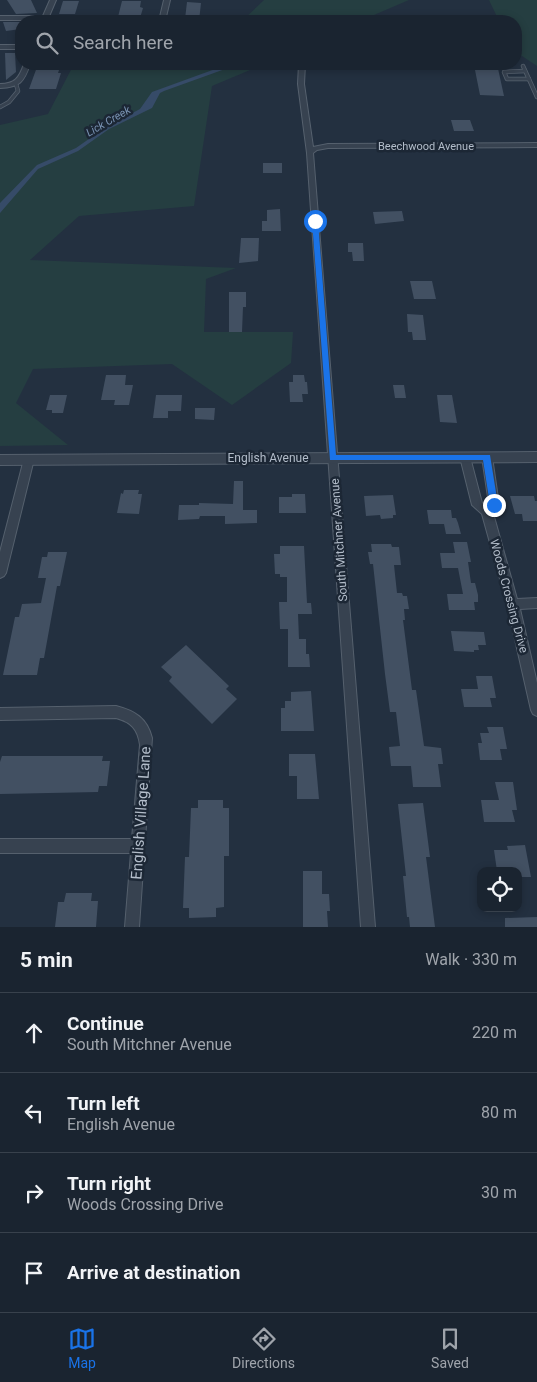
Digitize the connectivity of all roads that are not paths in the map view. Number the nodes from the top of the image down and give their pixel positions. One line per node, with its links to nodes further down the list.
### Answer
1 (53, 0): 3 (street)
2 (166, 0): 4 (street)
3 (47, 15)
4 (163, 15)
5 (0, 18): 6 (street)
6 (15, 18)
7 (15, 47): 8 (street)
8 (0, 48)
9 (523, 66): 12 (lane)
10 (25, 70): 14 (street)
11 (302, 70): 19 (street, South Mitchner Avenue)
12 (525, 71): 13 (lane); 13 (lane)
13 (529, 79): 16 (lane)
14 (16, 84): 15 (street); 17 (lane)
15 (0, 86)
16 (537, 97)
17 (0, 107)
18 (537, 146): 19 (street, Beechwood Avenue)
19 (313, 150): 23 (street, South Mitchner Avenue)
20 (465, 457): 21 (street, English Avenue); 23 (street, English Avenue); 26 (street, Woods Crossing Drive)
21 (487, 457): 22 (street, English Avenue); 26 (street, Woods Crossing Drive)
22 (537, 457)
23 (332, 458): 24 (street, English Avenue); 35 (street, South Mitchner Avenue)
24 (29, 459): 25 (street, English Avenue); 27 (street)
25 (0, 460)
26 (487, 512): 29 (street, Woods Crossing Drive)
27 (0, 573)
28 (537, 603): 29 (street)
29 (512, 604): 30 (street, Woods Crossing Drive)
30 (537, 710)
31 (0, 714): 33 (street, English Village Lane)
32 (0, 846): 33 (street)
33 (139, 846): 34 (street, English Village Lane)
34 (132, 927)
35 (368, 927)

